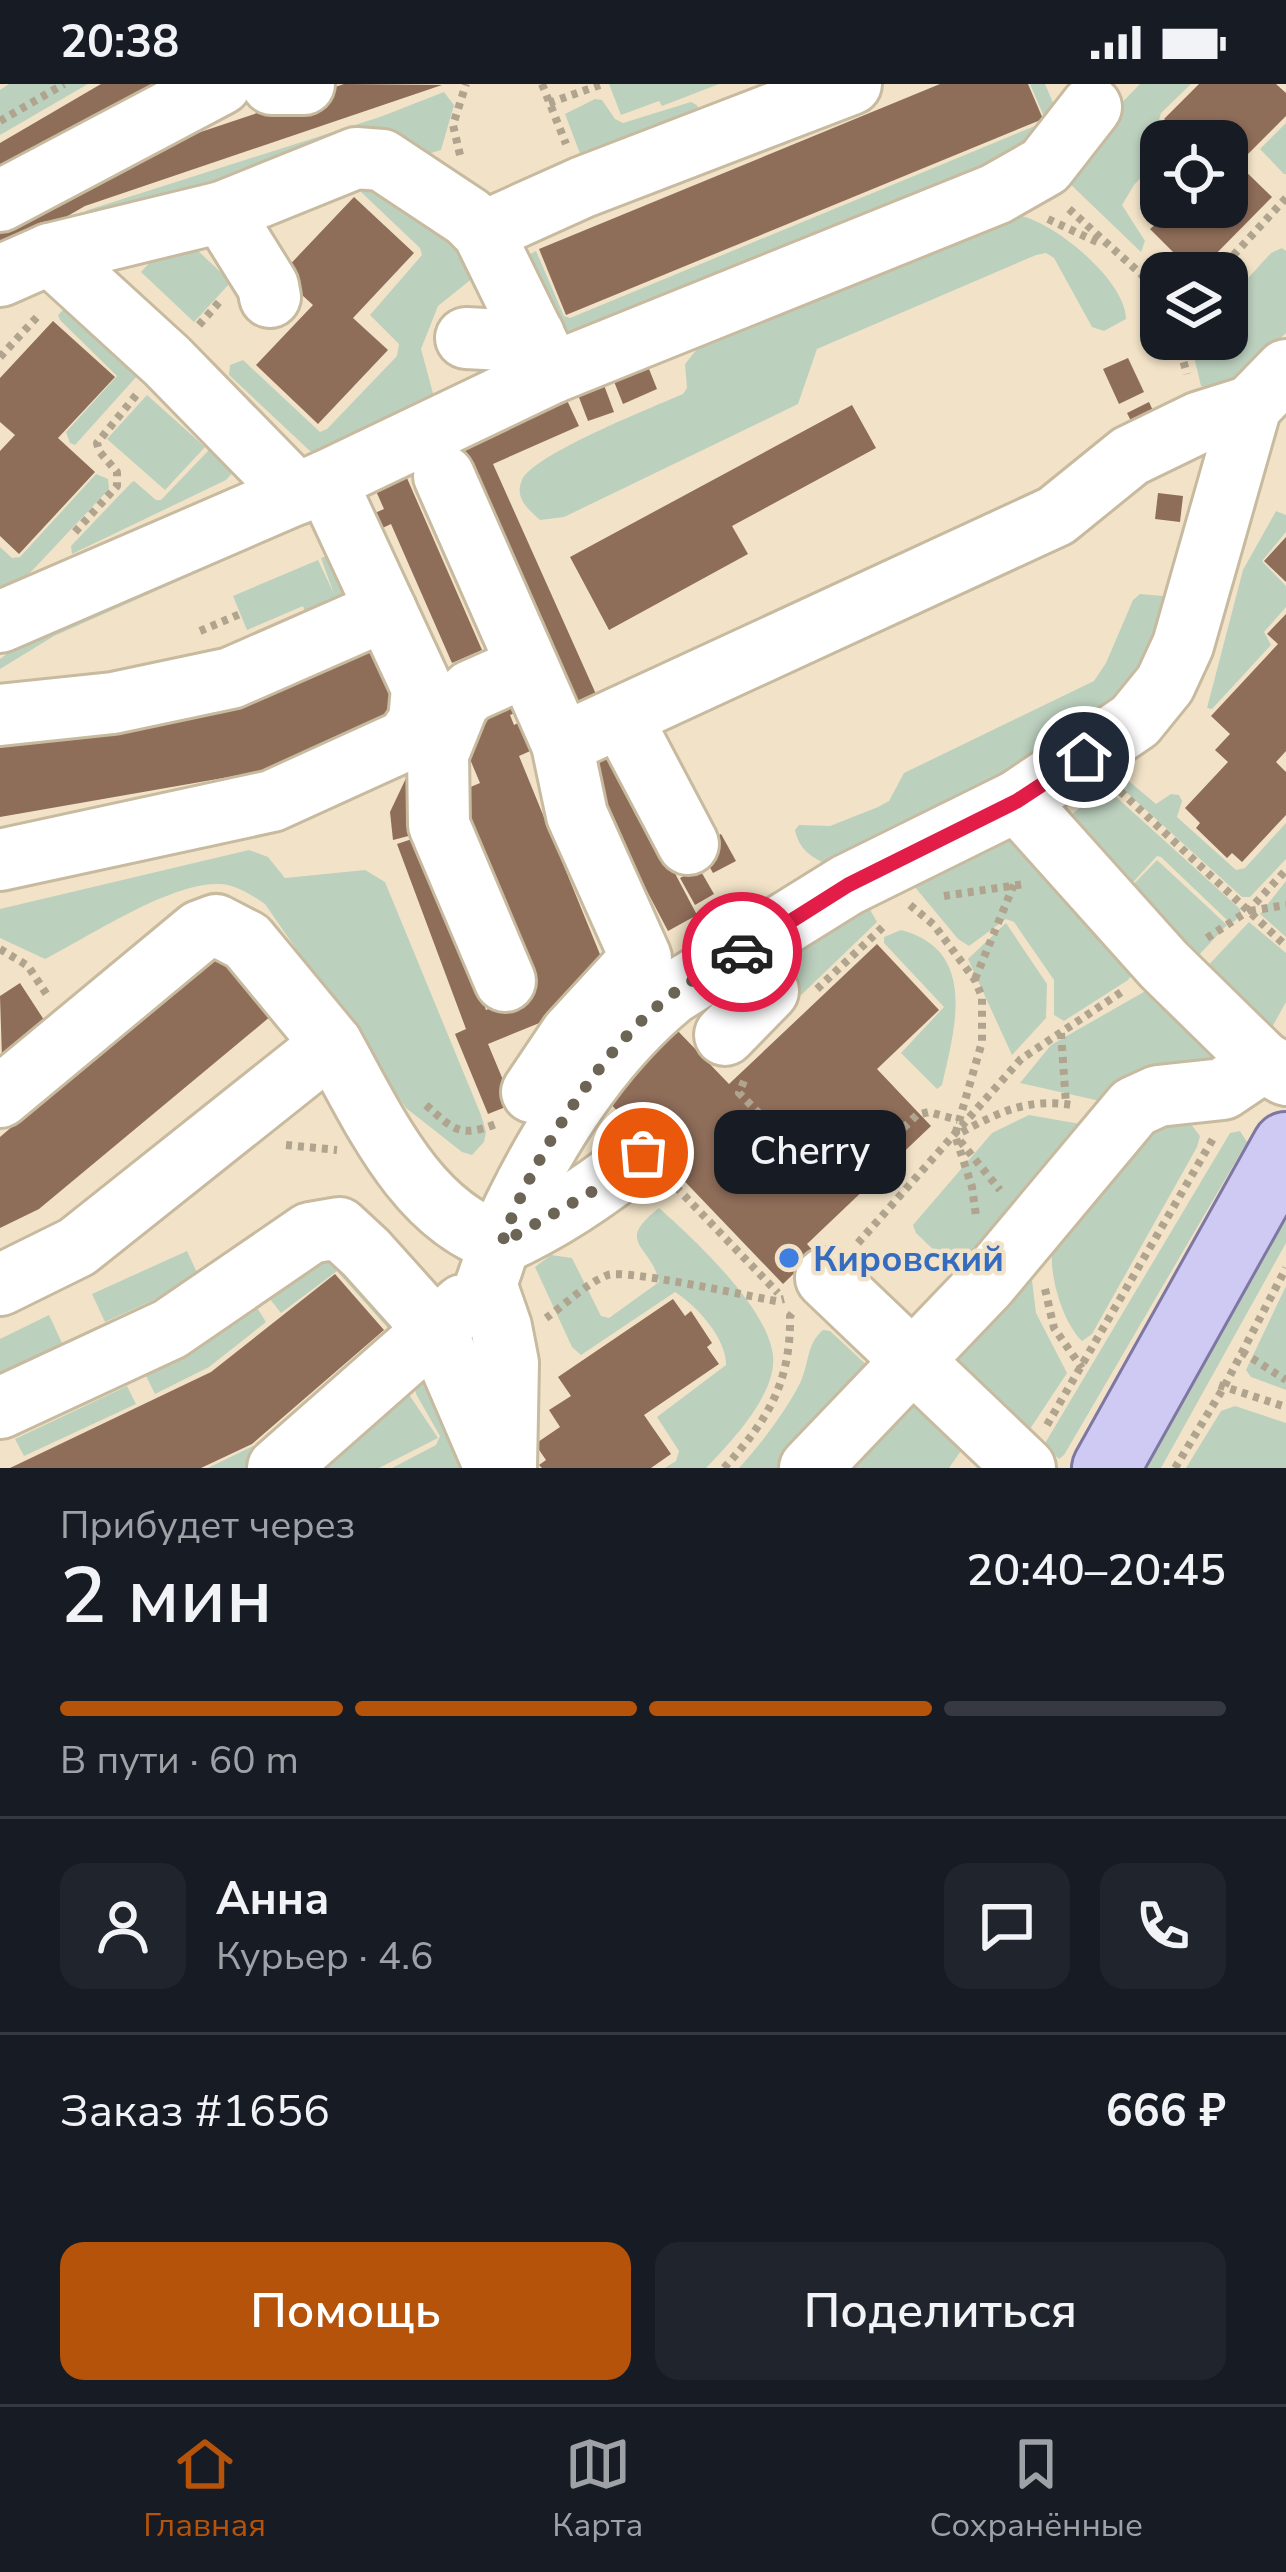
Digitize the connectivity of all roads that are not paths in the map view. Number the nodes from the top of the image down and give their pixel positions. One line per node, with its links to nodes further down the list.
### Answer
1 (221, 84): 6 (street)
2 (272, 84): 3 (street)
3 (304, 84)
4 (851, 84): 8 (street)
5 (1094, 92): 12 (street)
6 (0, 201)
7 (222, 212): 8 (street); 9 (street); 10 (street)
8 (483, 232): 12 (street)
9 (25, 265): 15 (street)
10 (269, 296)
11 (466, 338): 12 (street)
12 (543, 354): 15 (street)
13 (1269, 388): 20 (street); 22 (street)
14 (444, 476): 18 (street)
15 (311, 488): 16 (street); 17 (street)
16 (386, 610): 19 (street); 24 (street)
17 (0, 622)
18 (527, 666): 21 (street); 28 (street)
19 (0, 715)
20 (621, 717): 21 (street); 23 (street)
21 (562, 744): 26 (street)
22 (1025, 839): 25 (street); 31 (street)
23 (688, 844)
24 (0, 860)
25 (869, 902): 26 (street); 27 (street)
26 (641, 958): 32 (street)
27 (753, 972): 30 (street); 36 (street)
28 (505, 981)
29 (332, 1044): 33 (street); 36 (street); 37 (street)
30 (737, 1055)
31 (1275, 1068): 40 (street)
32 (515, 1088)
33 (0, 1097)
34 (1286, 1146): 47 (main road)
35 (643, 1153): 36 (street)
36 (494, 1263): 39 (street); 45 (street)
37 (0, 1285)
38 (800, 1297): 40 (street)
39 (436, 1331): 41 (street); 43 (street); 44 (street)
40 (915, 1360): 42 (street); 46 (street)
41 (0, 1408)
42 (1024, 1467)
43 (278, 1468)
44 (495, 1468)
45 (506, 1468)
46 (810, 1468)
47 (1106, 1468)

